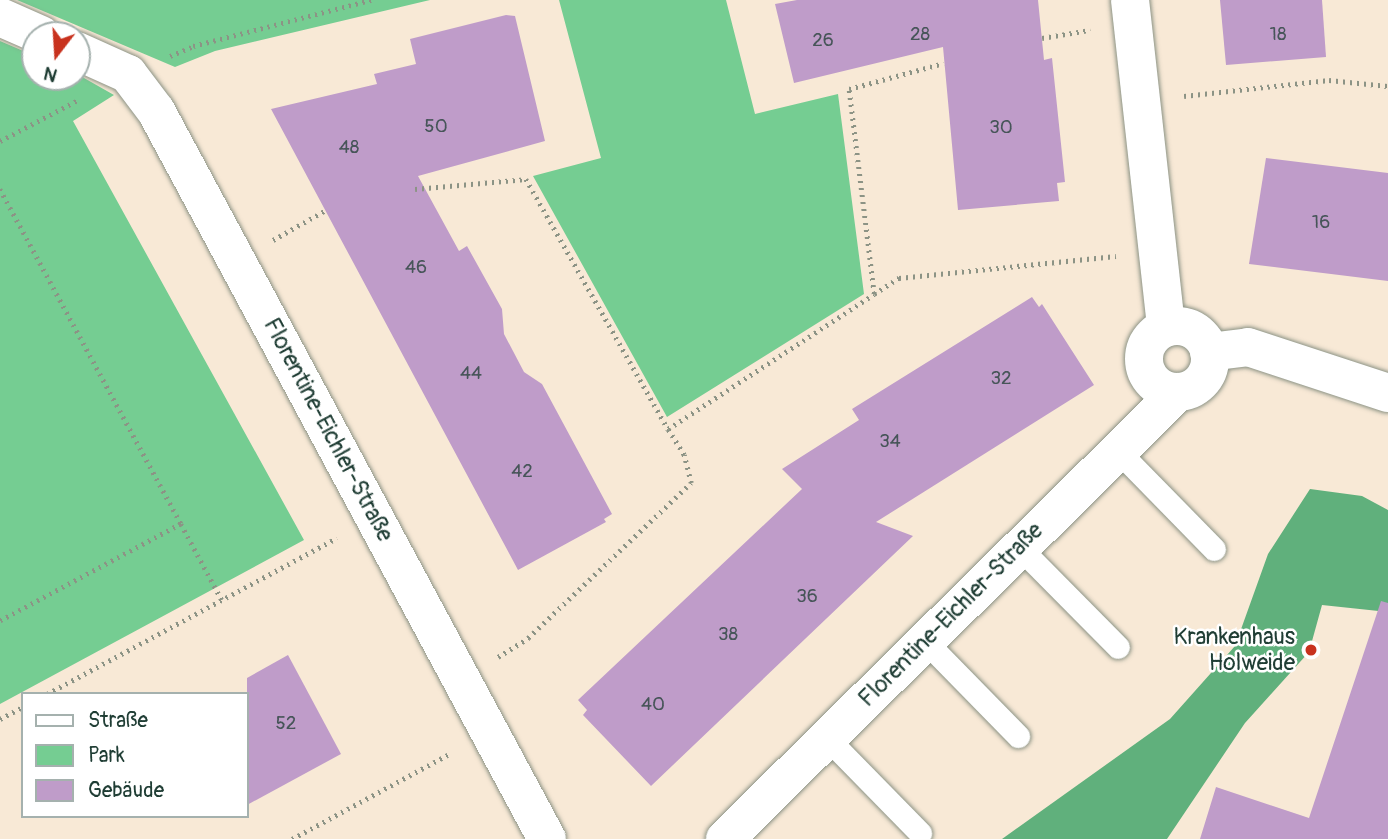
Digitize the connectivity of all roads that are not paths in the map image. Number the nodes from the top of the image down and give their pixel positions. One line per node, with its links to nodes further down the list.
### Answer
1 (1130, 0): 5 (street)
2 (0, 17): 3 (street)
3 (21, 26)
4 (91, 57): 18 (street, Florentine-Eichler-Straße)
5 (1166, 327): 6 (street); 7 (street)
6 (1209, 352): 7 (street, Florentine-Eichler-Straße); 8 (street)
7 (1178, 392): 9 (street, Florentine-Eichler-Straße)
8 (1388, 393)
9 (1118, 451): 10 (street, Florentine-Eichler-Straße); 11 (lane)
10 (1020, 548): 12 (street, Florentine-Eichler-Straße); 13 (lane)
11 (1214, 549)
12 (925, 641): 14 (lane); 15 (street, Florentine-Eichler-Straße)
13 (1118, 647)
14 (1018, 736)
15 (827, 738): 16 (lane); 17 (street, Florentine-Eichler-Straße)
16 (920, 832)
17 (730, 837)
18 (548, 839)

